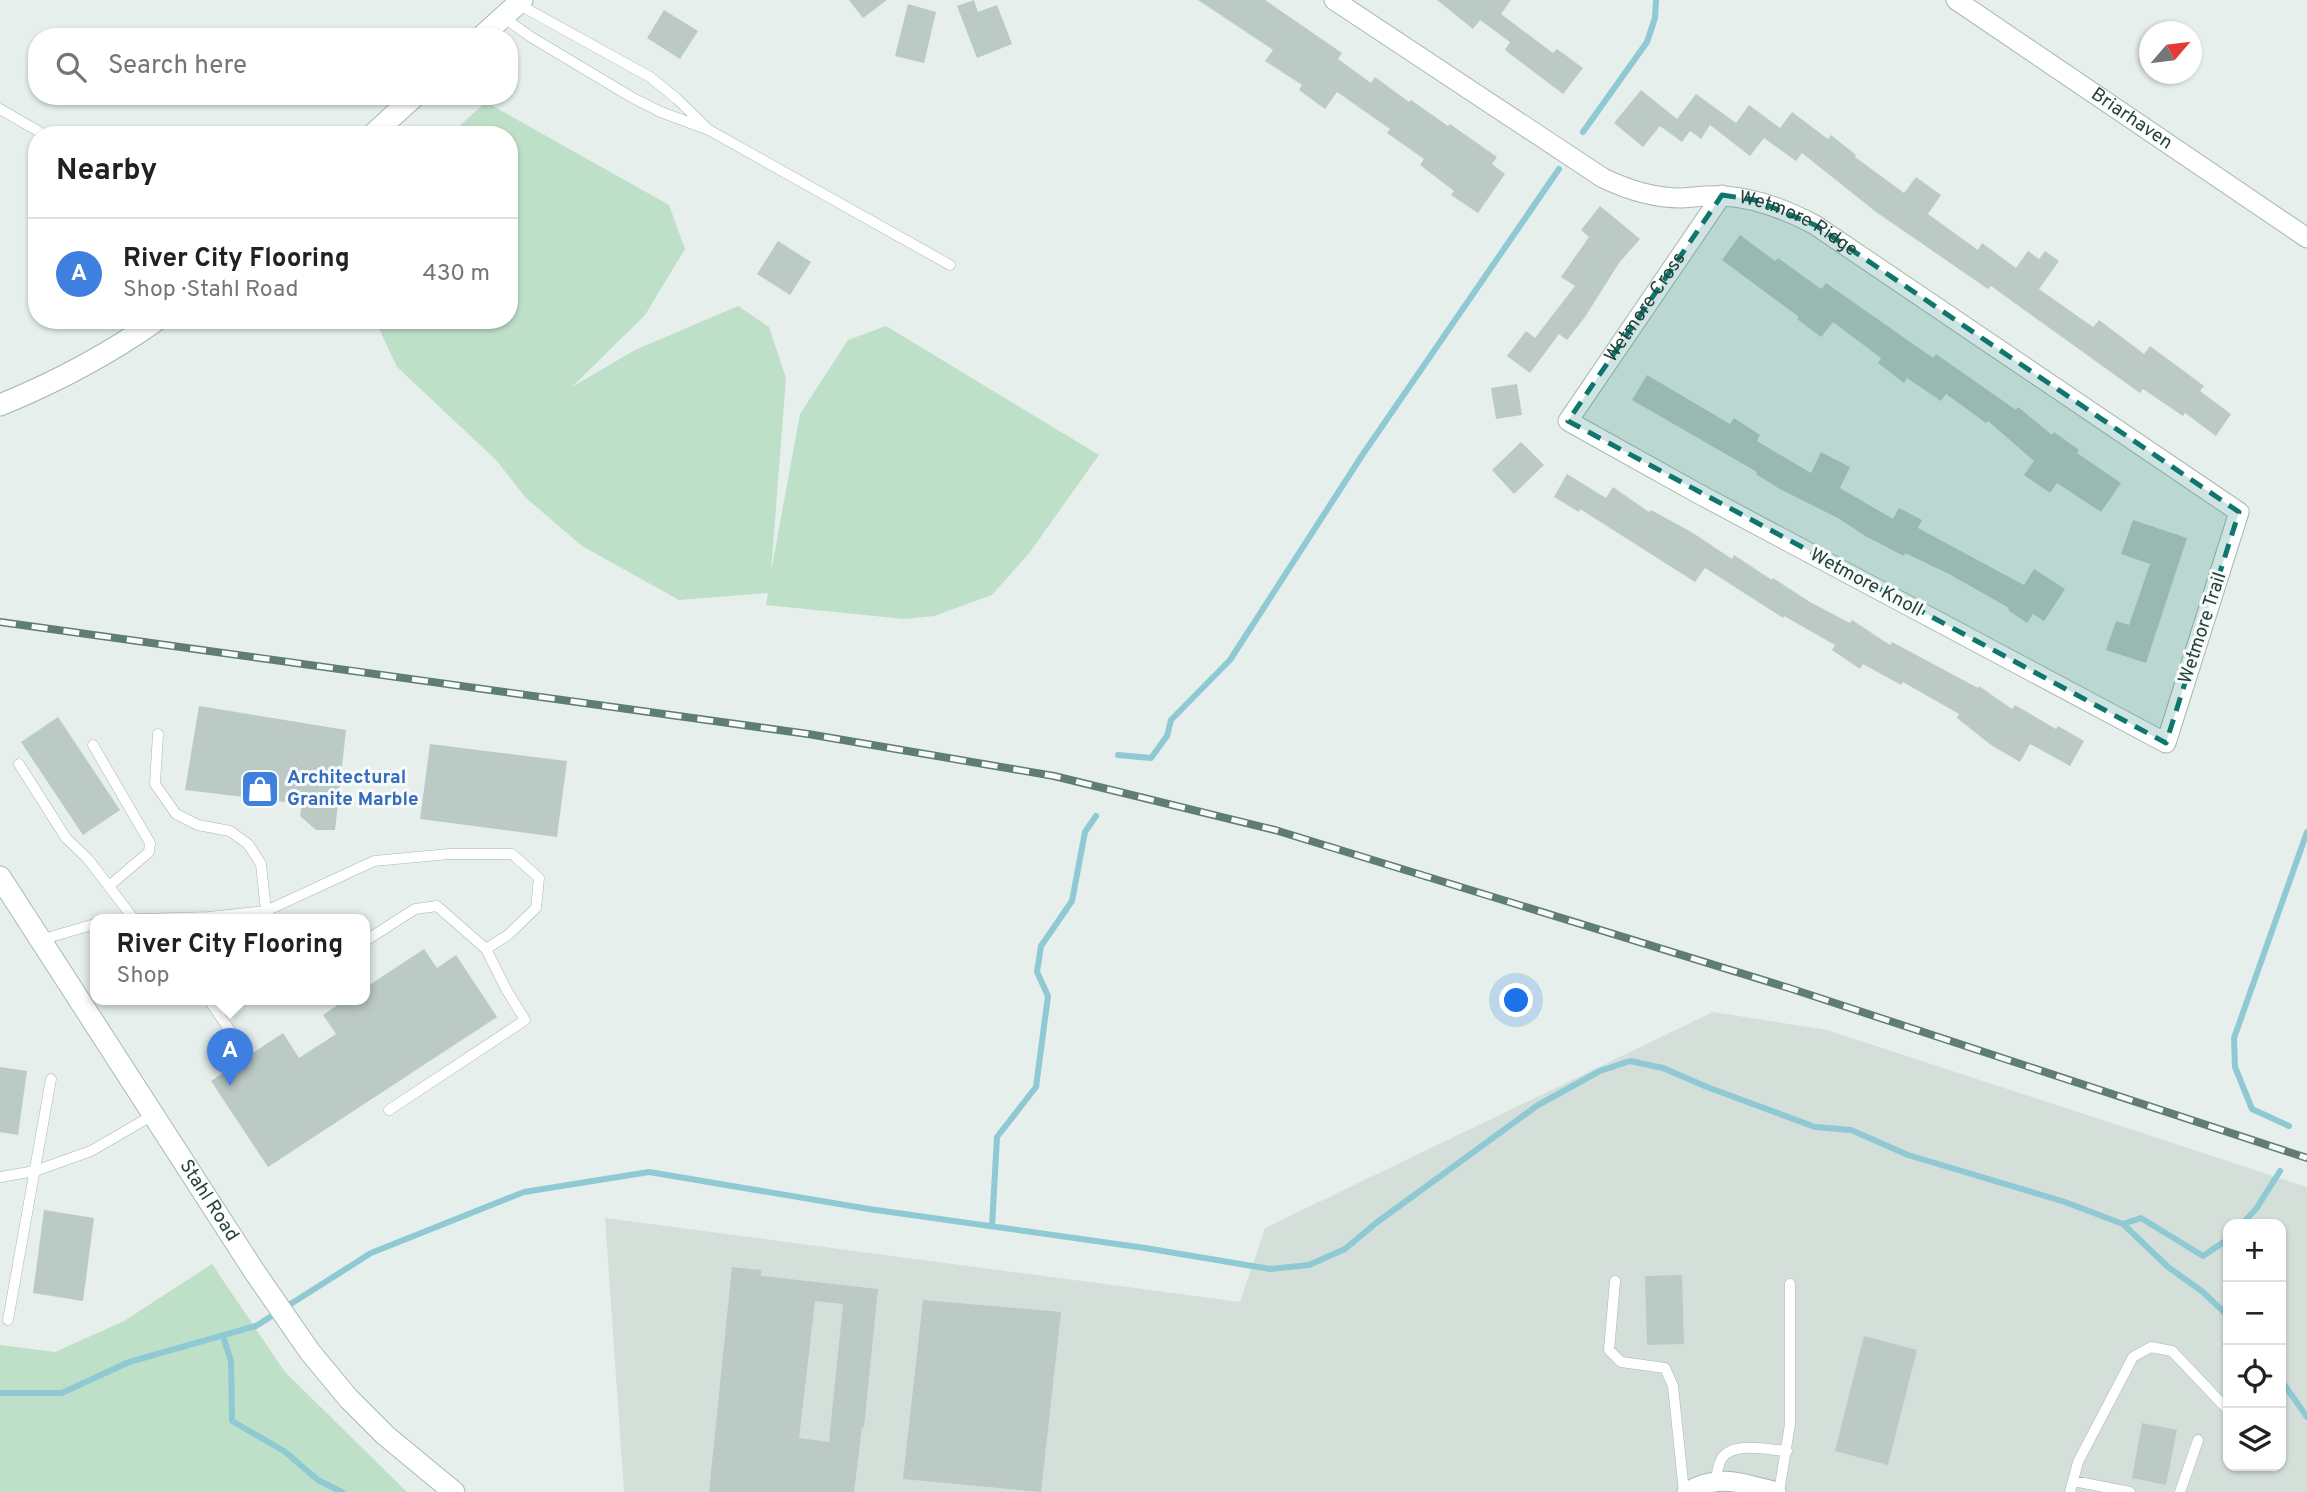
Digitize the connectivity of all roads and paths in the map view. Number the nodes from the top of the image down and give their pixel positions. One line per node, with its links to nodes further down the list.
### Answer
1 (1334, 0): 10 (street, Wetmore Ridge)
2 (1956, 0): 11 (street, Briarhaven)
3 (514, 7): 4 (street); 9 (lane); 9 (lane)
4 (491, 28)
5 (405, 105): 8 (street)
6 (0, 109): 7 (lane)
7 (29, 126)
8 (382, 126)
9 (709, 130): 12 (lane)
10 (1723, 195): 15 (street, Wetmore Cross); 16 (street, Wetmore Ridge)
11 (2307, 238)
12 (950, 265)
13 (142, 329): 14 (street)
14 (0, 405)
15 (1568, 421): 18 (street, Wetmore Knoll)
16 (2239, 512): 18 (street, Wetmore Trail)
17 (158, 734): 24 (lane)
18 (2166, 743)
19 (93, 745): 22 (lane)
20 (19, 764): 22 (lane)
21 (0, 877): 28 (street, Stahl Road)
22 (109, 886): 23 (lane)
23 (130, 914)
24 (268, 914)
25 (272, 914): 29 (lane)
26 (90, 926): 28 (lane)
27 (370, 938): 29 (lane)
28 (40, 941): 34 (street, Stahl Road)
29 (486, 949): 33 (lane)
30 (212, 1005): 31 (lane)
31 (235, 1038)
32 (51, 1079): 35 (lane)
33 (389, 1110)
34 (153, 1115): 35 (lane); 45 (street, Stahl Road)
35 (35, 1171): 36 (lane); 39 (lane)
36 (0, 1177)
37 (1615, 1281): 46 (lane)
38 (1790, 1284): 42 (lane)
39 (8, 1320)
40 (2226, 1408): 44 (lane)
41 (2198, 1440): 50 (lane)
42 (1787, 1451): 43 (lane); 47 (lane)
43 (1716, 1480): 46 (street); 47 (street)
44 (2073, 1481): 48 (lane); 49 (lane)
45 (454, 1492)
46 (1686, 1492)
47 (1777, 1492)
48 (2070, 1492)
49 (2130, 1492)
50 (2180, 1492)

